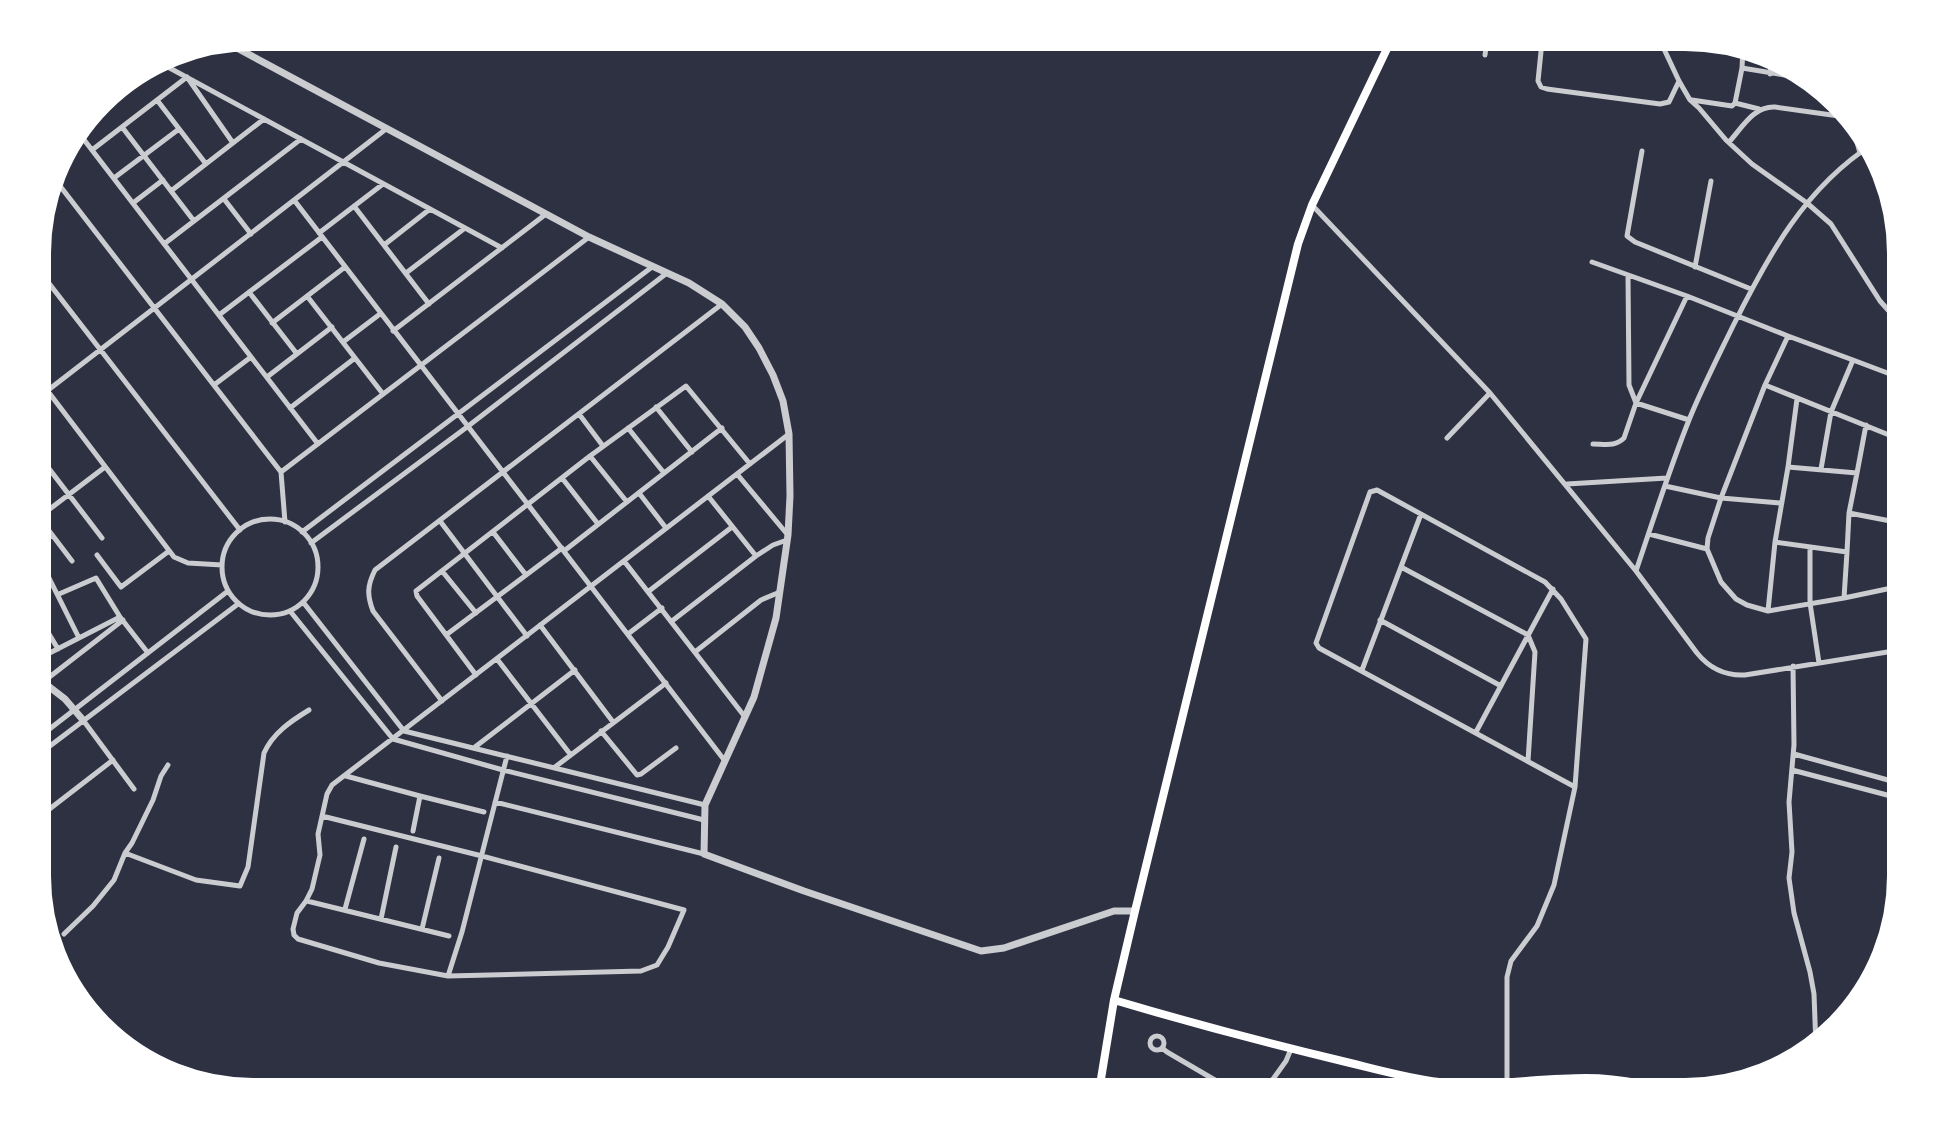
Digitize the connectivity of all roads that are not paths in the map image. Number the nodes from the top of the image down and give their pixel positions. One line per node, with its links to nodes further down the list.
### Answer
1 (1388, 46): 46 (main road)
2 (1486, 46): 6 (street)
3 (1542, 46): 14 (street)
4 (1663, 46): 14 (street)
5 (235, 47): 23 (street)
6 (1485, 55)
7 (1743, 55): 10 (street)
8 (1771, 65): 11 (street)
9 (165, 66): 12 (street)
10 (1742, 68): 11 (street); 17 (street)
11 (1770, 74): 13 (street)
12 (187, 77): 15 (street); 20 (street); 28 (street)
13 (1793, 77)
14 (1679, 81): 16 (street)
15 (157, 100): 21 (street); 22 (street)
16 (1690, 100): 17 (street); 27 (street)
17 (1735, 103): 18 (street)
18 (1760, 109): 19 (street); 27 (street)
19 (1839, 116)
20 (264, 119): 26 (street); 28 (street)
21 (122, 127): 29 (street); 33 (street)
22 (179, 129): 33 (street); 35 (street)
23 (386, 129): 34 (street); 49 (street)
24 (82, 137): 29 (street)
25 (1856, 137): 32 (street)
26 (301, 139): 34 (street); 42 (street)
27 (1729, 142): 45 (street)
28 (233, 143): 35 (street)
29 (92, 150): 36 (street)
30 (1864, 150): 32 (street)
31 (1642, 151): 61 (street)
32 (1860, 153): 45 (street)
33 (144, 155): 36 (street); 37 (street)
34 (343, 162): 40 (street); 43 (street)
35 (206, 164): 41 (street)
36 (114, 178): 44 (street)
37 (163, 180): 41 (street); 44 (street)
38 (1711, 181): 61 (street)
39 (58, 184): 73 (street)
40 (383, 184): 47 (street); 48 (street)
41 (171, 191): 50 (street)
42 (224, 199): 50 (street); 52 (street)
43 (294, 200): 52 (street); 53 (street)
44 (133, 203): 55 (street)
45 (1807, 203): 67 (street); 75 (street)
46 (1312, 205): 94 (street); 260 (main road)
47 (354, 206): 53 (street); 56 (street)
48 (430, 209): 51 (street); 56 (street)
49 (546, 214): 54 (street); 57 (street)
50 (194, 221): 55 (street)
51 (465, 228): 57 (street); 62 (street)
52 (251, 234): 66 (street)
53 (320, 235): 59 (street); 68 (street)
54 (589, 237): 60 (street); 88 (street)
55 (164, 244): 66 (street)
56 (384, 245): 62 (street)
57 (502, 248): 71 (street)
58 (1592, 262): 64 (street)
59 (345, 267): 69 (street); 74 (street)
60 (652, 267): 63 (street); 102 (street)
61 (1695, 267): 67 (street)
62 (406, 273): 71 (street)
63 (667, 273): 72 (street); 105 (street)
64 (1628, 275): 70 (street); 97 (street)
65 (46, 279): 83 (street)
66 (192, 279): 73 (street); 76 (street)
67 (1751, 289): 77 (street)
68 (249, 292): 76 (street); 78 (street)
69 (307, 296): 78 (street); 79 (street)
70 (1687, 296): 77 (street); 97 (street)
71 (429, 304): 80 (street)
72 (722, 304): 101 (street); 108 (street)
73 (154, 308): 83 (street); 91 (street)
74 (380, 314): 80 (street); 82 (street)
75 (1892, 314)
76 (219, 315): 85 (street)
77 (1738, 316): 81 (street); 103 (street)
78 (272, 323): 84 (street)
79 (332, 327): 82 (street); 84 (street)
80 (393, 331): 88 (street)
81 (1788, 336): 87 (street); 92 (street)
82 (343, 342): 86 (street)
83 (101, 350): 93 (street); 147 (street)
84 (297, 354): 90 (street)
85 (251, 357): 90 (street); 91 (street)
86 (355, 358): 95 (street); 99 (street)
87 (1853, 360): 89 (street); 100 (street)
88 (420, 366): 95 (street); 102 (street)
89 (1892, 375)
90 (267, 377): 99 (street)
91 (214, 385): 121 (street)
92 (1765, 385): 96 (street); 133 (street)
93 (47, 391): 118 (street)
94 (1490, 393): 110 (street); 128 (street)
95 (383, 394): 111 (street)
96 (1797, 399): 100 (street); 119 (street)
97 (1636, 403): 103 (street); 112 (street)
98 (656, 407): 106 (street); 107 (street); 114 (street)
99 (290, 408): 111 (street)
100 (1831, 412): 104 (street); 120 (street)
101 (579, 414): 113 (street); 122 (street)
102 (457, 415): 105 (street); 148 (street)
103 (1689, 420): 127 (street)
104 (1866, 425): 109 (street); 124 (street)
105 (467, 427): 122 (street); 156 (street)
106 (628, 428): 113 (street); 123 (street)
107 (722, 428): 114 (street); 116 (street)
108 (789, 434): 116 (street); 153 (street)
109 (1892, 436)
110 (1447, 438)
111 (318, 444): 121 (street)
112 (1593, 444)
113 (603, 446): 115 (street)
114 (692, 452): 123 (street)
115 (590, 456): 126 (street); 134 (street)
116 (750, 464): 125 (street)
117 (46, 466): 131 (street)
118 (105, 467): 131 (street); 160 (street)
119 (1788, 467): 120 (street); 135 (street)
120 (1821, 469): 124 (street)
121 (281, 472): 142 (street)
122 (503, 472): 136 (street); 140 (street)
123 (664, 473): 130 (street)
124 (1857, 473): 138 (street)
125 (737, 474): 132 (street); 153 (street)
126 (562, 478): 136 (street); 143 (street)
127 (1667, 478): 128 (street); 129 (street)
128 (1566, 485): 170 (street)
129 (1665, 486): 133 (street); 150 (street)
130 (639, 493): 134 (street); 145 (street)
131 (69, 494): 137 (street); 152 (street)
132 (708, 496): 144 (street); 145 (street)
133 (1721, 498): 135 (street); 158 (street)
134 (628, 502): 143 (street)
135 (1780, 503): 155 (street)
136 (528, 505): 149 (street); 159 (street)
137 (46, 511)
138 (1849, 513): 141 (street); 161 (street)
139 (1421, 514): 168 (street); 175 (street); 208 (street)
140 (440, 521): 162 (street); 214 (street)
141 (1892, 521)
142 (285, 522): 147 (street); 148 (street)
143 (598, 524): 159 (street)
144 (732, 527): 164 (street); 177 (street)
145 (666, 528): 166 (street)
146 (46, 529): 151 (street)
147 (240, 530): 167 (street)
148 (302, 532): 156 (street)
149 (493, 532): 162 (street); 171 (street)
150 (1649, 534): 158 (street); 170 (street)
151 (52, 535): 154 (street); 165 (street)
152 (102, 538)
153 (787, 538): 164 (street); 178 (street)
154 (46, 540)
155 (1775, 542): 157 (street); 187 (street)
156 (311, 543): 182 (street)
157 (1810, 548): 161 (street); 183 (street)
158 (1707, 549): 187 (street)
159 (563, 550): 171 (street); 173 (street)
160 (169, 551): 163 (street); 167 (street)
161 (1847, 552): 181 (street)
162 (464, 554): 169 (street); 180 (street)
163 (97, 555)
164 (756, 556): 191 (street)
165 (72, 561)
166 (624, 561): 173 (street); 177 (street)
167 (222, 565): 176 (street)
168 (1401, 567): 190 (street); 196 (street)
169 (442, 571): 188 (street); 195 (street)
170 (1636, 571): 206 (street)
171 (526, 575): 180 (street)
172 (46, 580): 179 (street)
173 (592, 586): 192 (street); 194 (street)
174 (1892, 588): 181 (street)
175 (1553, 589): 196 (street); 241 (street)
176 (228, 591): 184 (street); 202 (street)
177 (649, 591): 185 (street)
178 (780, 592): 201 (street); 218 (street)
179 (59, 594): 189 (street); 198 (street)
180 (498, 597): 188 (street); 197 (street)
181 (1844, 598): 183 (street)
182 (303, 602): 186 (street); 221 (street)
183 (1810, 603): 187 (street); 205 (street)
184 (238, 604): 186 (street); 219 (street)
185 (662, 608): 191 (street); 194 (street)
186 (290, 611): 225 (street)
187 (1768, 611)
188 (476, 613): 195 (street)
189 (122, 619): 198 (street); 202 (street); 210 (street)
190 (1380, 620): 208 (street); 213 (street)
191 (672, 621): 201 (street)
192 (540, 625): 197 (street); 207 (street)
193 (46, 629): 199 (street)
194 (628, 634): 211 (street)
195 (446, 635): 209 (street)
196 (1528, 635): 213 (street); 233 (street)
197 (527, 636): 204 (street)
198 (79, 638): 199 (street)
199 (58, 649): 203 (street)
200 (1892, 651): 205 (street)
201 (695, 652): 218 (street)
202 (148, 653): 216 (street)
203 (46, 655)
204 (497, 659): 209 (street); 215 (street)
205 (1819, 663): 206 (street)
206 (1793, 666): 230 (street)
207 (575, 670): 215 (street); 220 (street)
208 (1362, 670): 224 (street)
209 (476, 675): 214 (street)
210 (46, 680)
211 (666, 683): 220 (street); 234 (street)
212 (46, 684): 216 (street)
213 (1501, 686): 224 (street)
214 (442, 701): 221 (street)
215 (532, 703): 226 (street); 229 (street)
216 (74, 710): 219 (street); 223 (street)
217 (309, 710): 254 (street)
218 (745, 717): 234 (street)
219 (83, 720): 228 (street); 232 (street)
220 (613, 722): 222 (street)
221 (404, 731): 225 (street); 226 (street)
222 (601, 731): 227 (street); 229 (street)
223 (46, 732)
224 (1476, 732): 233 (street)
225 (393, 739): 237 (street); 239 (street)
226 (474, 748): 231 (street)
227 (676, 748)
228 (46, 749)
229 (570, 754): 236 (street)
230 (1794, 754): 238 (street); 240 (street)
231 (507, 756): 236 (street); 237 (street)
232 (113, 760): 242 (street); 247 (street)
233 (1528, 761): 241 (street)
234 (726, 762): 246 (street)
235 (168, 765): 254 (street)
236 (554, 768): 246 (street)
237 (503, 770): 245 (street); 250 (street)
238 (1792, 770): 244 (street); 267 (street)
239 (345, 775): 243 (street); 249 (street)
240 (1892, 781)
241 (1575, 787): 272 (street)
242 (134, 789)
243 (420, 796): 248 (street); 251 (street)
244 (1892, 796)
245 (495, 802): 255 (street); 256 (street)
246 (705, 805): 250 (street)
247 (46, 812)
248 (484, 812)
249 (322, 816): 256 (street); 258 (street)
250 (704, 820): 255 (street)
251 (413, 831)
252 (364, 839): 259 (street)
253 (396, 847): 261 (street)
254 (125, 853): 263 (street)
255 (704, 854): 260 (street)
256 (482, 856): 265 (street); 265 (street)
257 (439, 858): 262 (street)
258 (306, 901): 259 (street); 265 (street)
259 (345, 909): 261 (street)
260 (1135, 911): 266 (main road)
261 (381, 919): 262 (street)
262 (422, 929): 264 (street)
263 (64, 934)
264 (449, 936)
265 (448, 976)
266 (1114, 1000): 269 (main road); 273 (main road)
267 (1816, 1036)
268 (1162, 1048): 274 (street)
269 (1291, 1049): 270 (main road); 275 (street)
270 (1425, 1080): 272 (main road); 276 (street)
271 (1518, 1081): 272 (main road); 277 (main road)
272 (1507, 1082)
273 (1100, 1083)
274 (1220, 1083)
275 (1270, 1083)
276 (1423, 1083)
277 (1638, 1083)

